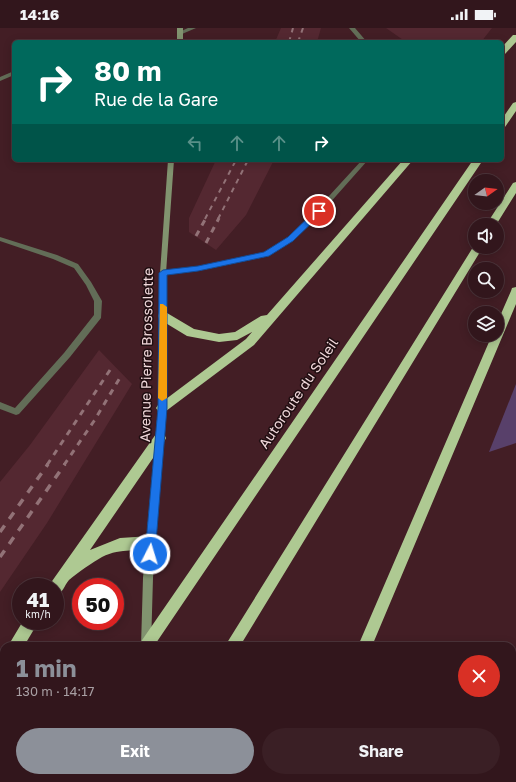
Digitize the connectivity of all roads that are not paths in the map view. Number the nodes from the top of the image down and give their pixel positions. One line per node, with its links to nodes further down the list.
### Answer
1 (193, 28): 3 (street)
2 (352, 28): 5 (street)
3 (180, 31)
4 (516, 37): 6 (highway)
5 (362, 40)
6 (504, 50)
7 (12, 75): 8 (street)
8 (0, 79)
9 (516, 105): 10 (highway)
10 (504, 123)
11 (171, 162): 19 (main road, Avenue Pierre Brossolette)
12 (363, 162): 19 (street)
13 (406, 162): 21 (highway)
14 (477, 162): 31 (highway, Autoroute du Soleil)
15 (516, 185): 16 (highway)
16 (495, 218)
17 (0, 239): 23 (street)
18 (474, 254): 32 (highway)
19 (163, 273): 22 (main road, Avenue Pierre Brossolette)
20 (516, 290): 33 (highway)
21 (273, 314): 22 (highway); 24 (highway)
22 (163, 316): 24 (main road, Avenue Pierre Brossolette)
23 (0, 405)
24 (162, 408): 25 (main road, Avenue Pierre Brossolette)
25 (160, 438): 26 (main road, Avenue Pierre Brossolette); 27 (highway)
26 (151, 542): 27 (highway); 30 (main road, Avenue Pierre Brossolette)
27 (64, 576)
28 (26, 630): 29 (highway)
29 (18, 642)
30 (145, 642)
31 (148, 642)
32 (234, 642)
33 (367, 642)

